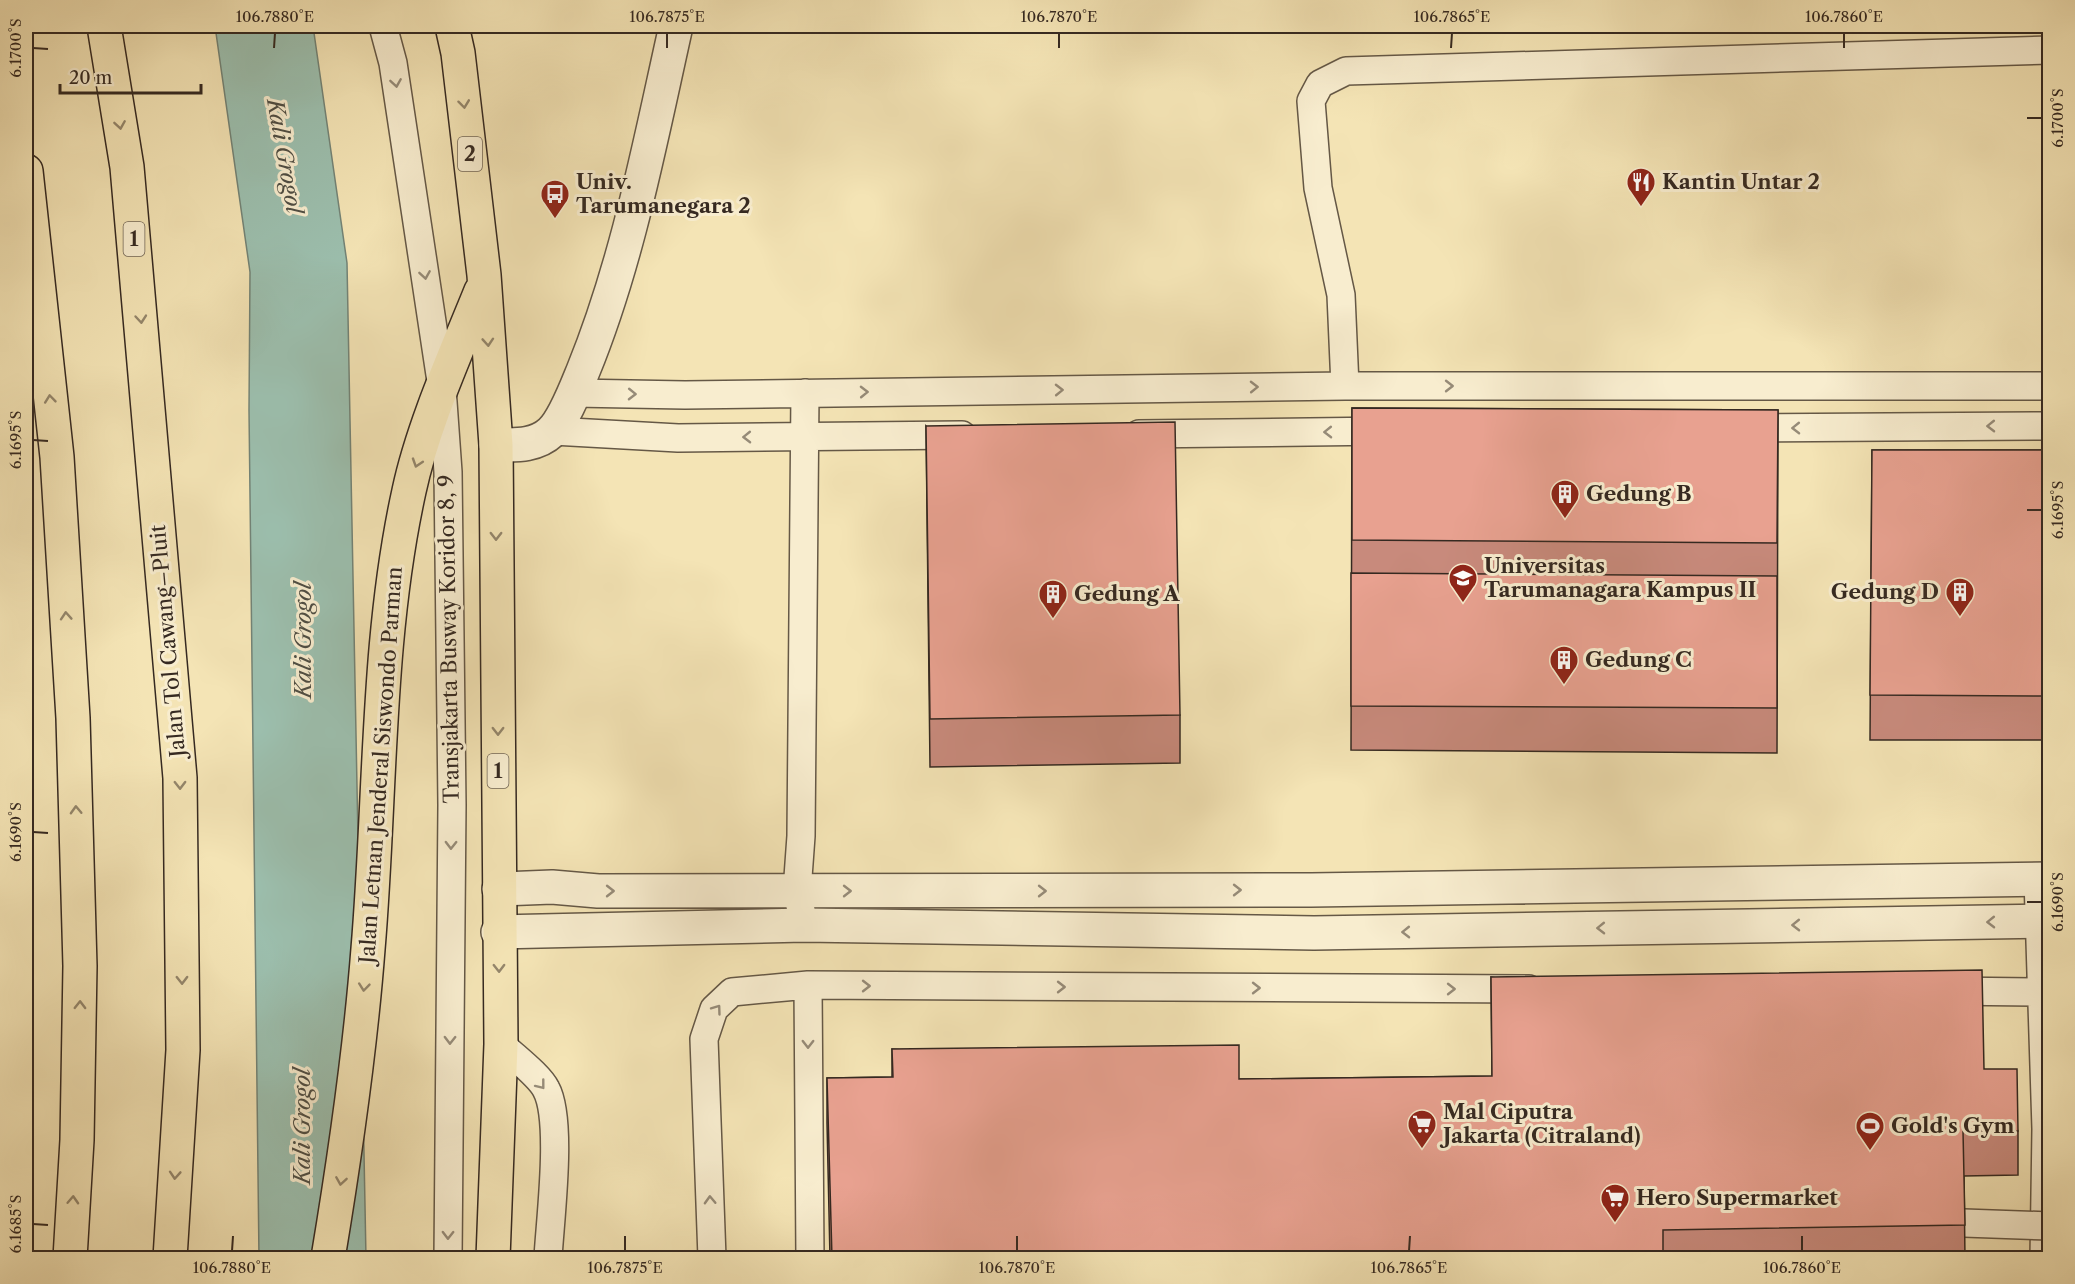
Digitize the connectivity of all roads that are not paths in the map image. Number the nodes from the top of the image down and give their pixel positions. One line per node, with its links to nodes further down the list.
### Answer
1 (104, 26): 37 (highway, Jalan Tol Cawang–Pluit / 1, one-way to 37)
2 (383, 26): 10 (lane, Transjakarta Busway Koridor 8, 9, one-way to 10)
3 (452, 26): 7 (highway, Jalan Letnan Jenderal Siswondo Parman / 2, one-way to 7)
4 (676, 26): 11 (street)
5 (2049, 50): 8 (lane)
6 (26, 171): 36 (highway, one-way to 6)
7 (484, 283): 10 (highway, Jalan Letnan Jenderal Siswondo Parman); 20 (highway, Jalan Letnan Jenderal Siswondo Parman / 1, one-way to 20)
8 (1345, 386): 9 (lane, one-way to 9); 12 (lane, one-way to 8)
9 (2049, 386)
10 (442, 388): 38 (highway, Jalan Letnan Jenderal Siswondo Parman, one-way to 38); 39 (lane, Transjakarta Busway Koridor 8, 9, one-way to 39)
11 (574, 393): 12 (lane, one-way to 12); 15 (street)
12 (805, 393): 19 (lane)
13 (2049, 426): 14 (lane, one-way to 14)
14 (1714, 429)
15 (553, 431): 19 (lane, one-way to 15); 20 (street)
16 (1415, 431): 17 (lane, one-way to 17)
17 (1116, 434)
18 (985, 435): 19 (lane)
19 (805, 436): 24 (lane)
20 (496, 445): 22 (highway, Jalan Letnan Jenderal Siswondo Parman / 1, one-way to 22)
21 (2044, 879): 23 (street); 25 (lane)
22 (499, 889): 24 (street, one-way to 24); 27 (highway, Jalan Letnan Jenderal Siswondo Parman / 1)
23 (1311, 890): 24 (street, one-way to 23); 28 (street)
24 (797, 891): 26 (lane)
25 (2043, 921): 28 (street, one-way to 28); 32 (lane)
26 (804, 925): 27 (street); 28 (street)
27 (498, 932): 33 (highway, Jalan Letnan Jenderal Siswondo Parman / 1, one-way to 33)
28 (1314, 933)
29 (808, 986): 30 (lane, one-way to 30); 42 (lane, one-way to 29); 43 (lane, one-way to 43)
30 (1550, 989)
31 (1920, 991): 32 (lane)
32 (2040, 992): 44 (lane)
33 (501, 1044): 40 (highway, Jalan Letnan Jenderal Siswondo Parman / 1); 41 (lane, one-way to 41)
34 (1964, 1223): 35 (lane, bridge)
35 (2049, 1226)
36 (70, 1258)
37 (170, 1258)
38 (328, 1258)
39 (448, 1258)
40 (493, 1258)
41 (548, 1258)
42 (712, 1258)
43 (810, 1258)
44 (2044, 1258)

